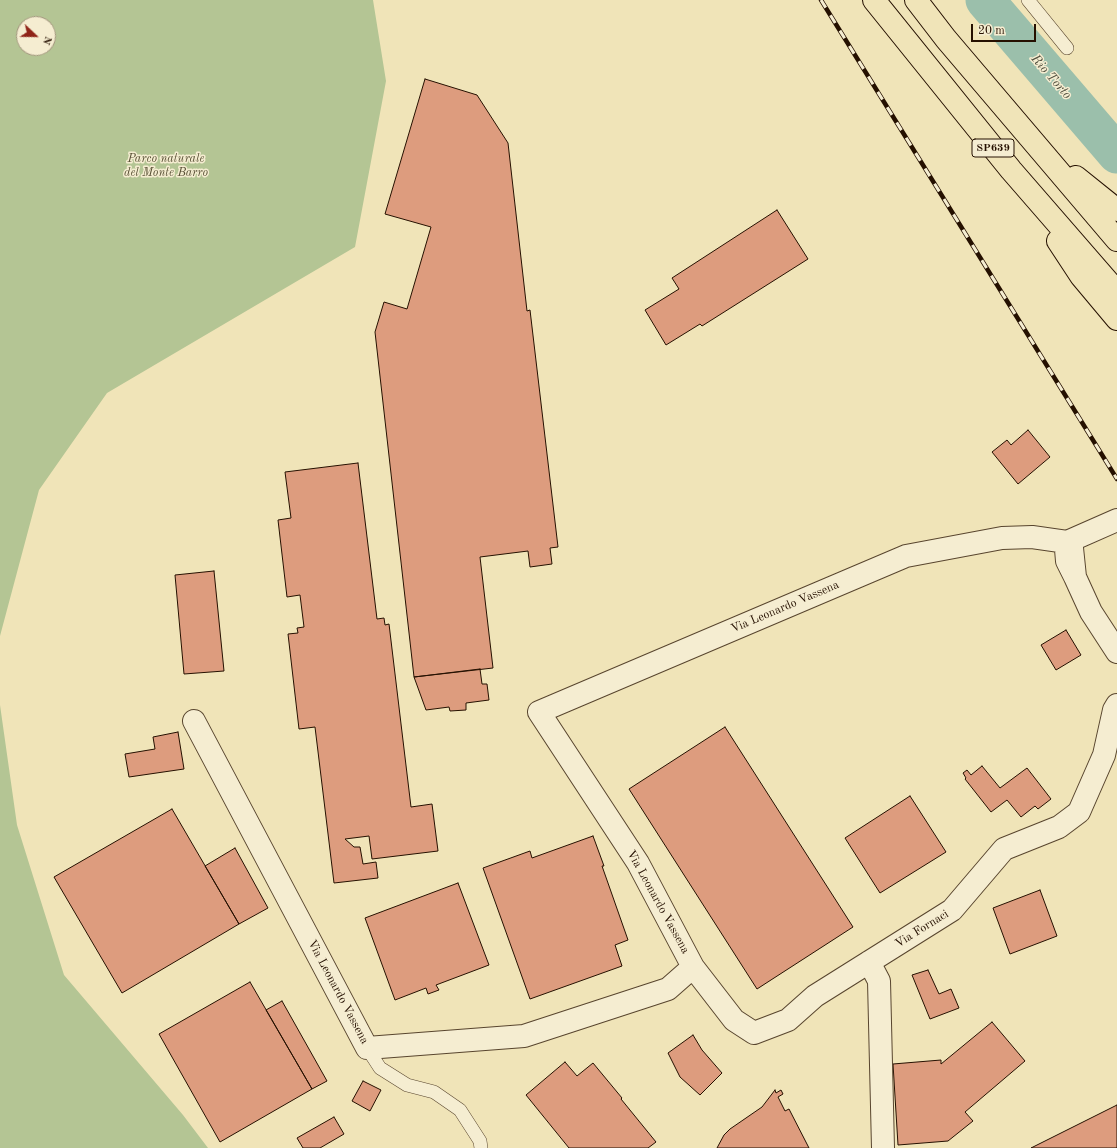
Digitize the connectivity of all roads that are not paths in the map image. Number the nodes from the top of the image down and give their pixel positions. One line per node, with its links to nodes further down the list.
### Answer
1 (874, 0): 6 (main road, SP639)
2 (916, 0): 5 (main road, SP639)
3 (1028, 0): 4 (lane)
4 (1067, 48)
5 (1041, 151): 7 (main road); 8 (main road, SP639)
6 (1011, 170): 9 (main road, SP639); 10 (main road)
7 (1117, 210)
8 (1117, 240)
9 (1117, 292)
10 (1117, 319)
11 (1117, 520): 12 (street)
12 (1068, 542): 13 (street); 17 (street, Via Leonardo Vassena)
13 (1117, 652)
14 (1117, 705): 16 (street, Via Fornaci)
15 (194, 721): 18 (street, Via Leonardo Vassena)
16 (869, 962): 17 (street, Via Fornaci); 20 (street)
17 (694, 967): 18 (street, Via Leonardo Vassena)
18 (367, 1048): 19 (lane)
19 (481, 1148)
20 (883, 1148)

